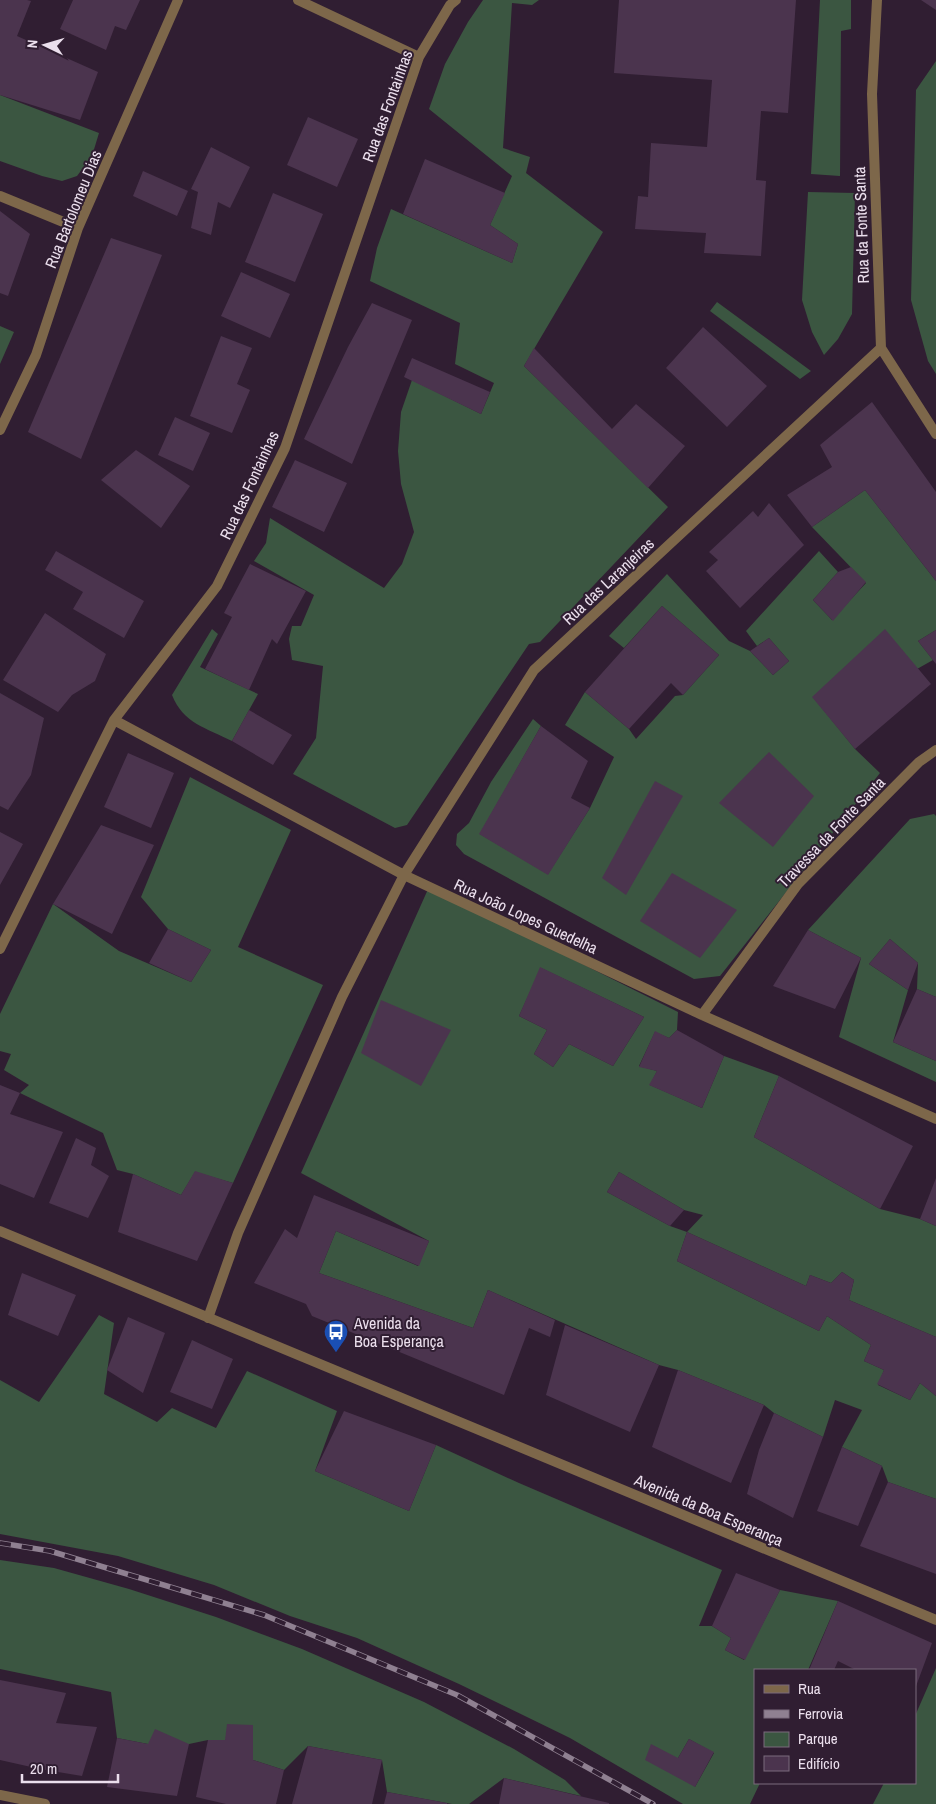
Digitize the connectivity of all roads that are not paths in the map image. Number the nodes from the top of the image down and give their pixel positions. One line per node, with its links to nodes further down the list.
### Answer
1 (178, 0): 7 (street, Rua Bartolomeu Dias)
2 (298, 0): 5 (street)
3 (456, 0): 5 (street, Rua das Fontainhas)
4 (877, 0): 8 (street, Rua da Fonte Santa)
5 (419, 57): 11 (street, Rua das Fontainhas)
6 (0, 196): 7 (street)
7 (78, 228): 9 (street, Rua Bartolomeu Dias)
8 (881, 348): 10 (street); 13 (street, Rua das Laranjeiras)
9 (0, 430)
10 (936, 434)
11 (114, 720): 13 (street, Rua João Lopes Guedelha); 14 (street, Rua das Fontainhas)
12 (936, 750): 15 (street, Travessa da Fonte Santa)
13 (404, 875): 15 (street, Rua João Lopes Guedelha); 18 (street, Rua das Laranjeiras)
14 (0, 949)
15 (702, 1015): 16 (street, Rua João Lopes Guedelha)
16 (936, 1119)
17 (0, 1231): 18 (street, Avenida da Boa Esperança)
18 (208, 1318): 19 (street, Avenida da Boa Esperança)
19 (936, 1620)
20 (0, 1794): 21 (street)
21 (45, 1804)

